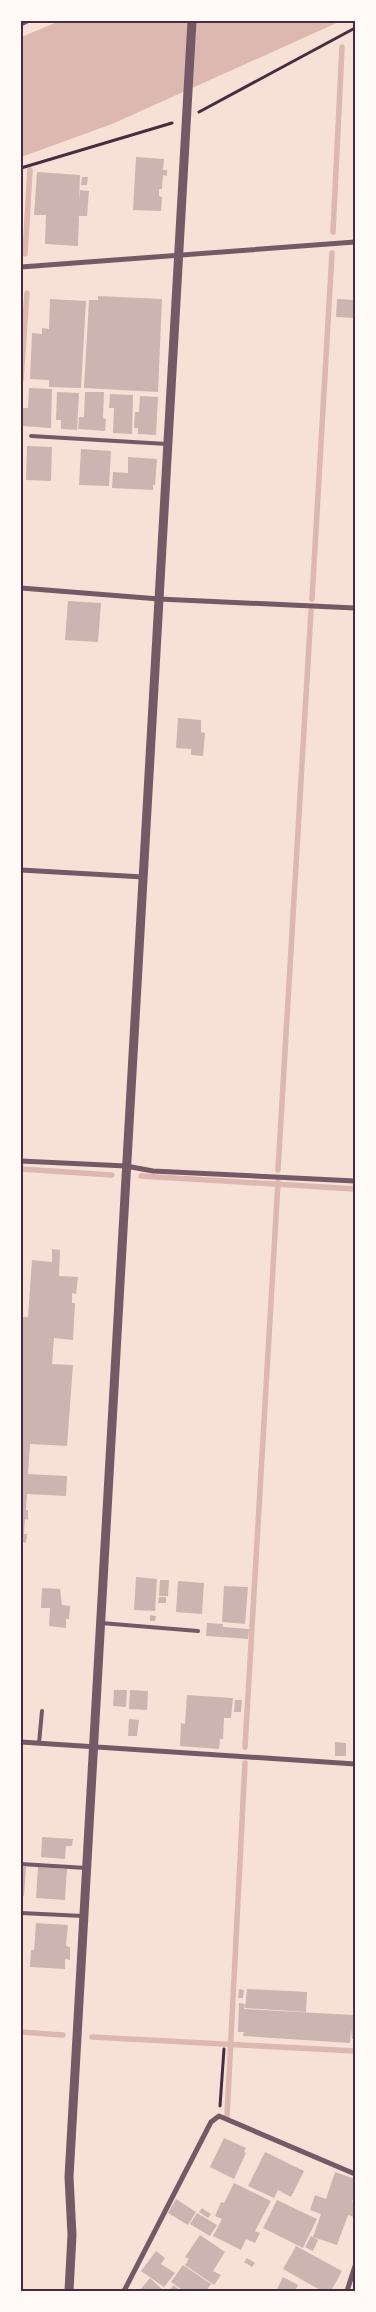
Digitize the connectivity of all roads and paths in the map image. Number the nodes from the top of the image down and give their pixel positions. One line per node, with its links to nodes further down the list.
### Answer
1 (27, 21): 3 (street)
2 (192, 21): 5 (street)
3 (21, 24)
4 (355, 242): 5 (street)
5 (178, 257): 6 (street); 8 (street)
6 (21, 267)
7 (31, 436): 8 (lane)
8 (167, 444): 10 (street)
9 (21, 588): 10 (street)
10 (159, 598): 11 (street); 13 (street)
11 (355, 608)
12 (21, 870): 13 (street)
13 (143, 877): 15 (street)
14 (21, 1161): 15 (street)
15 (126, 1166): 16 (street); 17 (street)
16 (355, 1181)
17 (100, 1623): 18 (lane); 22 (street)
18 (198, 1631)
19 (42, 1711): 21 (lane)
20 (21, 1742): 21 (street)
21 (39, 1743): 22 (street)
22 (93, 1746): 23 (street); 25 (street)
23 (355, 1764)
24 (21, 1864): 25 (lane)
25 (86, 1868): 27 (street)
26 (21, 1913): 27 (lane)
27 (83, 1916): 32 (street)
28 (224, 2049): 29 (path)
29 (219, 2116): 30 (street); 33 (street)
30 (355, 2174)
31 (355, 2266): 34 (street)
32 (68, 2291)
33 (124, 2291)
34 (347, 2291)

